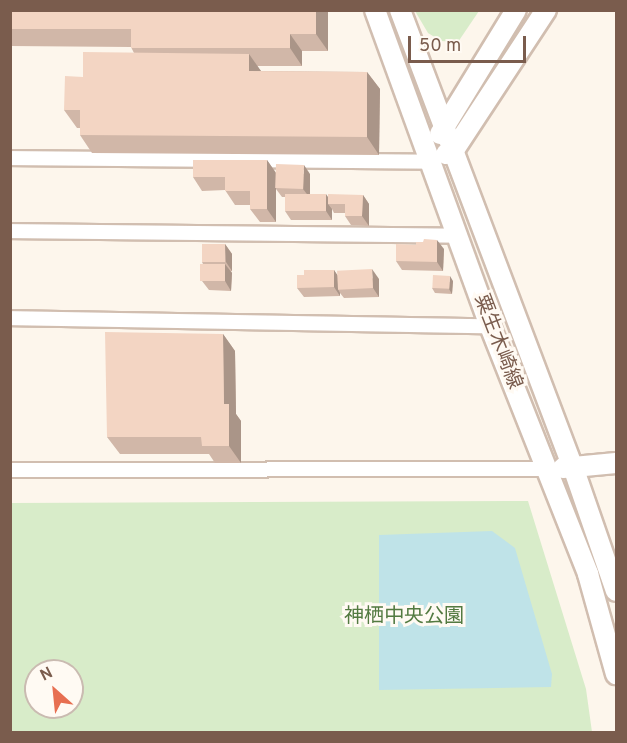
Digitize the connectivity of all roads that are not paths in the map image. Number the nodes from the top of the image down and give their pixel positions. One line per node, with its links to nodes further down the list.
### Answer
1 (375, 10): 8 (main road, 粟生木崎線)
2 (400, 10): 5 (main road, 粟生木崎線)
3 (516, 10): 5 (main road)
4 (546, 10): 6 (main road)
5 (443, 125): 6 (main road, 粟生木崎線); 8 (main road)
6 (454, 150): 8 (main road); 14 (main road, 粟生木崎線)
7 (10, 158): 8 (street)
8 (430, 162): 10 (main road, 粟生木崎線)
9 (10, 231): 10 (street)
10 (457, 236): 12 (main road, 粟生木崎線)
11 (10, 318): 12 (street)
12 (490, 326): 15 (main road, 粟生木崎線)
13 (616, 463): 14 (main road)
14 (573, 467): 15 (main road); 17 (main road, 粟生木崎線)
15 (548, 469): 16 (street); 18 (main road, 粟生木崎線)
16 (10, 470)
17 (616, 591)
18 (616, 674)

